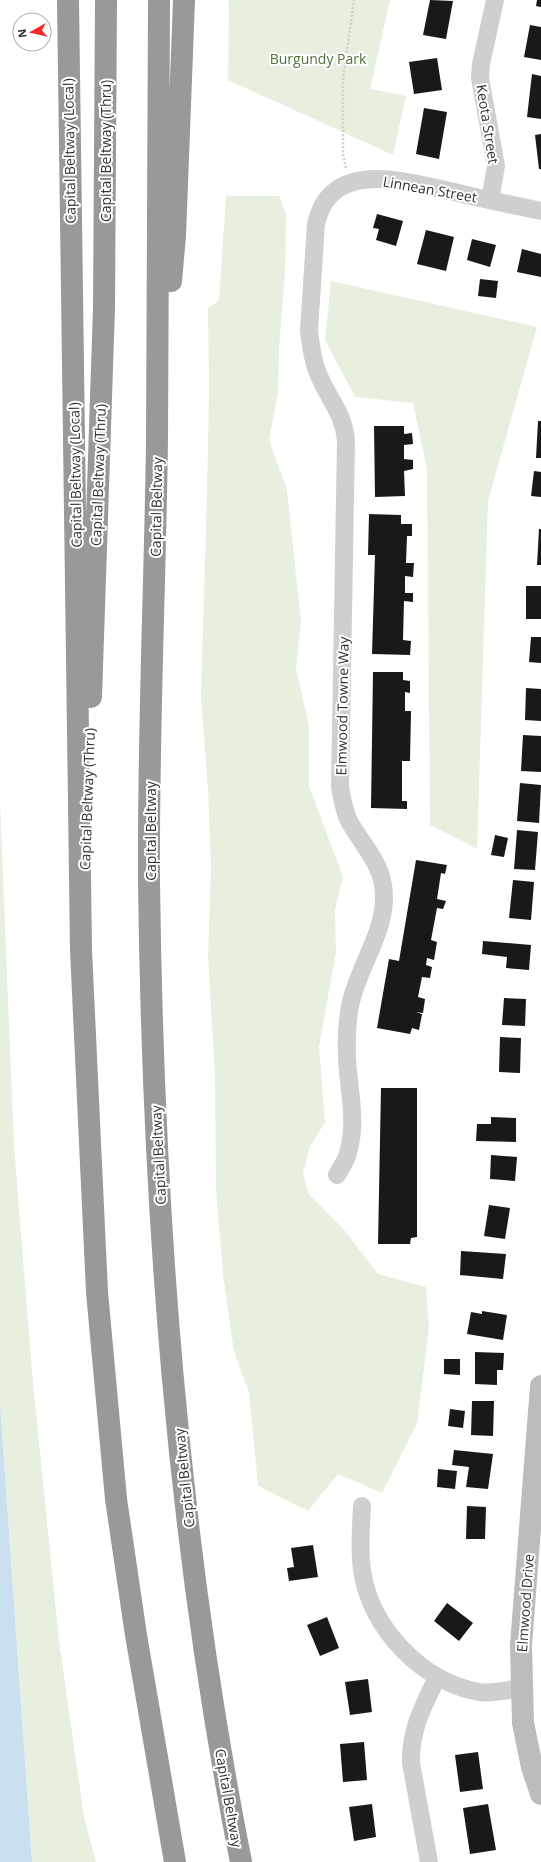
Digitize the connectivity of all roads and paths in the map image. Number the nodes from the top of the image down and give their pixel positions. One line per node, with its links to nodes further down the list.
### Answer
1 (68, 0): 12 (highway, Capital Beltway (Local))
2 (106, 0): 12 (highway, Capital Beltway (Thru))
3 (159, 0): 11 (highway)
4 (184, 0): 11 (highway)
5 (354, 0): 7 (path)
6 (495, 0): 8 (street, Keota Street)
7 (352, 183): 8 (street, Linnean Street); 10 (street, Linnean Street)
8 (490, 200): 9 (street, Linnean Street)
9 (541, 211)
10 (316, 224): 13 (street, Elmwood Towne Way)
11 (157, 442): 20 (highway, Capital Beltway)
12 (81, 950): 19 (highway)
13 (337, 1175)
14 (541, 1386): 17 (street, Elmwood Drive)
15 (362, 1506): 16 (street)
16 (437, 1678): 17 (street); 21 (street)
17 (521, 1688): 18 (street, Elmwood Drive)
18 (541, 1794)
19 (175, 1862)
20 (241, 1862)
21 (429, 1862)

